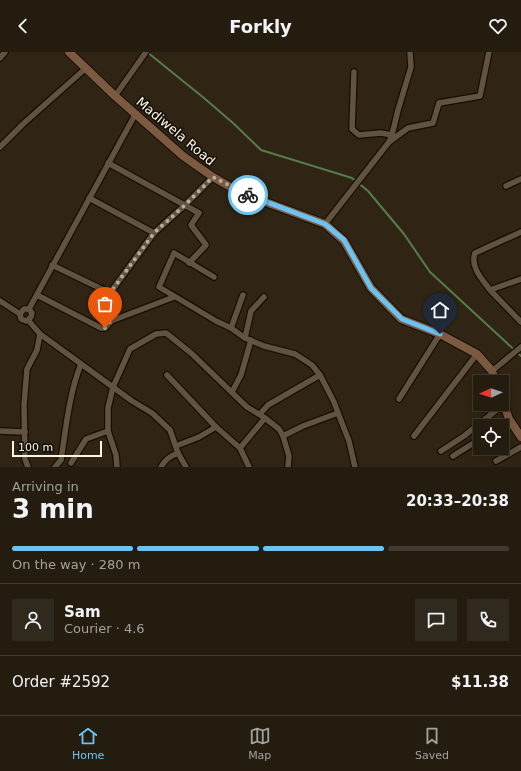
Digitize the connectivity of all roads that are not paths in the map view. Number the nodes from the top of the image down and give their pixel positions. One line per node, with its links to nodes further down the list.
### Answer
1 (5, 52): 6 (street)
2 (69, 52): 7 (main road, Madiwela Road)
3 (410, 52): 11 (street)
4 (489, 52): 12 (street)
5 (144, 54): 9 (street)
6 (0, 58)
7 (86, 68): 9 (main road, Madiwela Road); 13 (street)
8 (354, 72): 11 (street)
9 (116, 96): 10 (main road, Madiwela Road)
10 (136, 113): 14 (street); 15 (main road, Madiwela Road)
11 (392, 135): 12 (street)
12 (389, 142): 20 (street)
13 (0, 146)
14 (108, 163): 18 (street); 19 (street)
15 (213, 177): 19 (street); 20 (main road, Madiwela Road)
16 (521, 179): 17 (street)
17 (506, 186)
18 (89, 198): 22 (street); 24 (street)
19 (184, 206): 22 (street); 23 (street)
20 (325, 224): 41 (main road, Madiwela Road)
21 (521, 232): 27 (street)
22 (154, 233): 28 (street)
23 (189, 263): 25 (street); 31 (street)
24 (52, 265): 28 (street); 29 (street)
25 (214, 277)
26 (521, 279): 27 (street)
27 (490, 290): 38 (street)
28 (110, 293): 37 (street)
29 (37, 295): 34 (street); 37 (street)
30 (243, 295): 39 (street)
31 (174, 297): 37 (street); 39 (street)
32 (264, 297): 42 (street)
33 (0, 301): 35 (street)
34 (29, 309): 35 (street); 36 (street)
35 (20, 314): 36 (street)
36 (28, 320): 40 (street)
37 (111, 321)
38 (521, 322)
39 (231, 328): 42 (street)
40 (40, 334): 45 (street); 61 (street)
41 (440, 334): 44 (main road, Madiwela Road); 52 (street)
42 (248, 339): 48 (street); 51 (street)
43 (521, 347): 46 (street)
44 (477, 354): 46 (main road, Madiwela Road); 63 (street)
45 (81, 364): 50 (street); 75 (street)
46 (492, 371): 49 (main road, Madiwela Road)
47 (167, 375): 58 (street)
48 (320, 375): 55 (street); 56 (street)
49 (493, 375)
50 (113, 387): 51 (street); 60 (street); 66 (street)
51 (232, 392): 56 (street)
52 (398, 399)
53 (492, 411): 69 (street)
54 (506, 411): 57 (main road)
55 (338, 413): 62 (street); 81 (street)
56 (262, 416): 62 (street); 68 (street)
57 (509, 419): 64 (main road)
58 (216, 427): 66 (street); 68 (street)
59 (0, 431): 61 (street)
60 (108, 431): 73 (street); 76 (street)
61 (24, 432): 74 (street)
62 (283, 436): 80 (street)
63 (414, 436)
64 (521, 437)
65 (473, 443): 71 (street)
66 (176, 446): 70 (street)
67 (521, 447): 72 (street)
68 (240, 448): 79 (street)
69 (441, 451)
70 (178, 453): 77 (street); 78 (street)
71 (453, 456)
72 (496, 461)
73 (71, 463)
74 (28, 467)
75 (55, 467)
76 (117, 467)
77 (161, 467)
78 (186, 467)
79 (249, 467)
80 (288, 467)
81 (355, 467)

